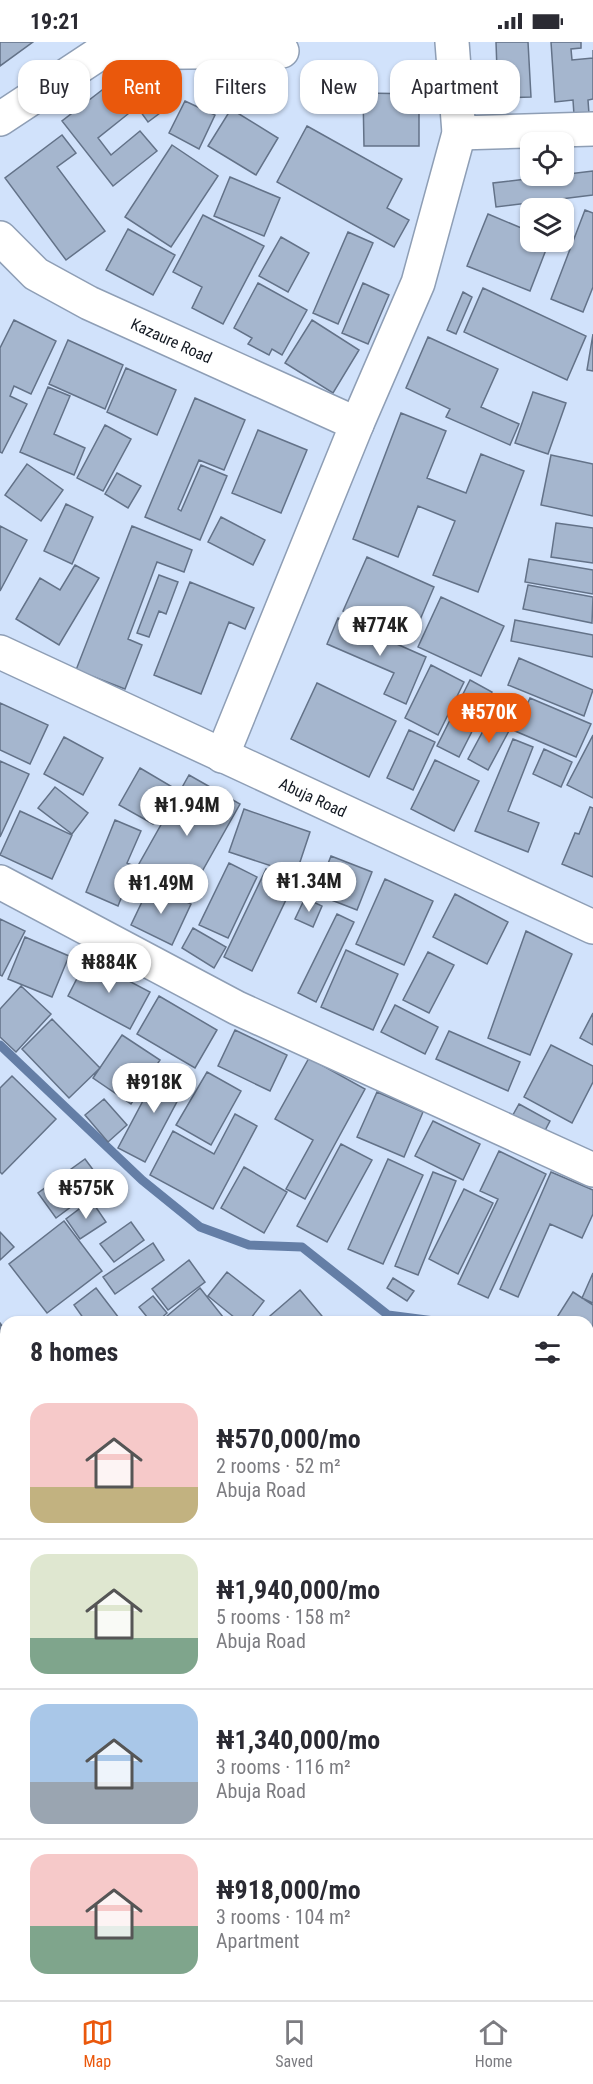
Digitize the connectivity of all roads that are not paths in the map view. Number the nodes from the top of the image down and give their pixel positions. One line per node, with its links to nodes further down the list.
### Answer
1 (452, 42): 5 (street)
2 (282, 51): 3 (street)
3 (0, 118)
4 (593, 129): 5 (street)
5 (459, 133): 7 (street)
6 (0, 238): 7 (street, Kazaure Road)
7 (357, 424): 9 (street)
8 (0, 652): 9 (street, Abuja Road)
9 (222, 756): 11 (street, Abuja Road)
10 (0, 882): 12 (street)
11 (593, 927)
12 (593, 1170)

